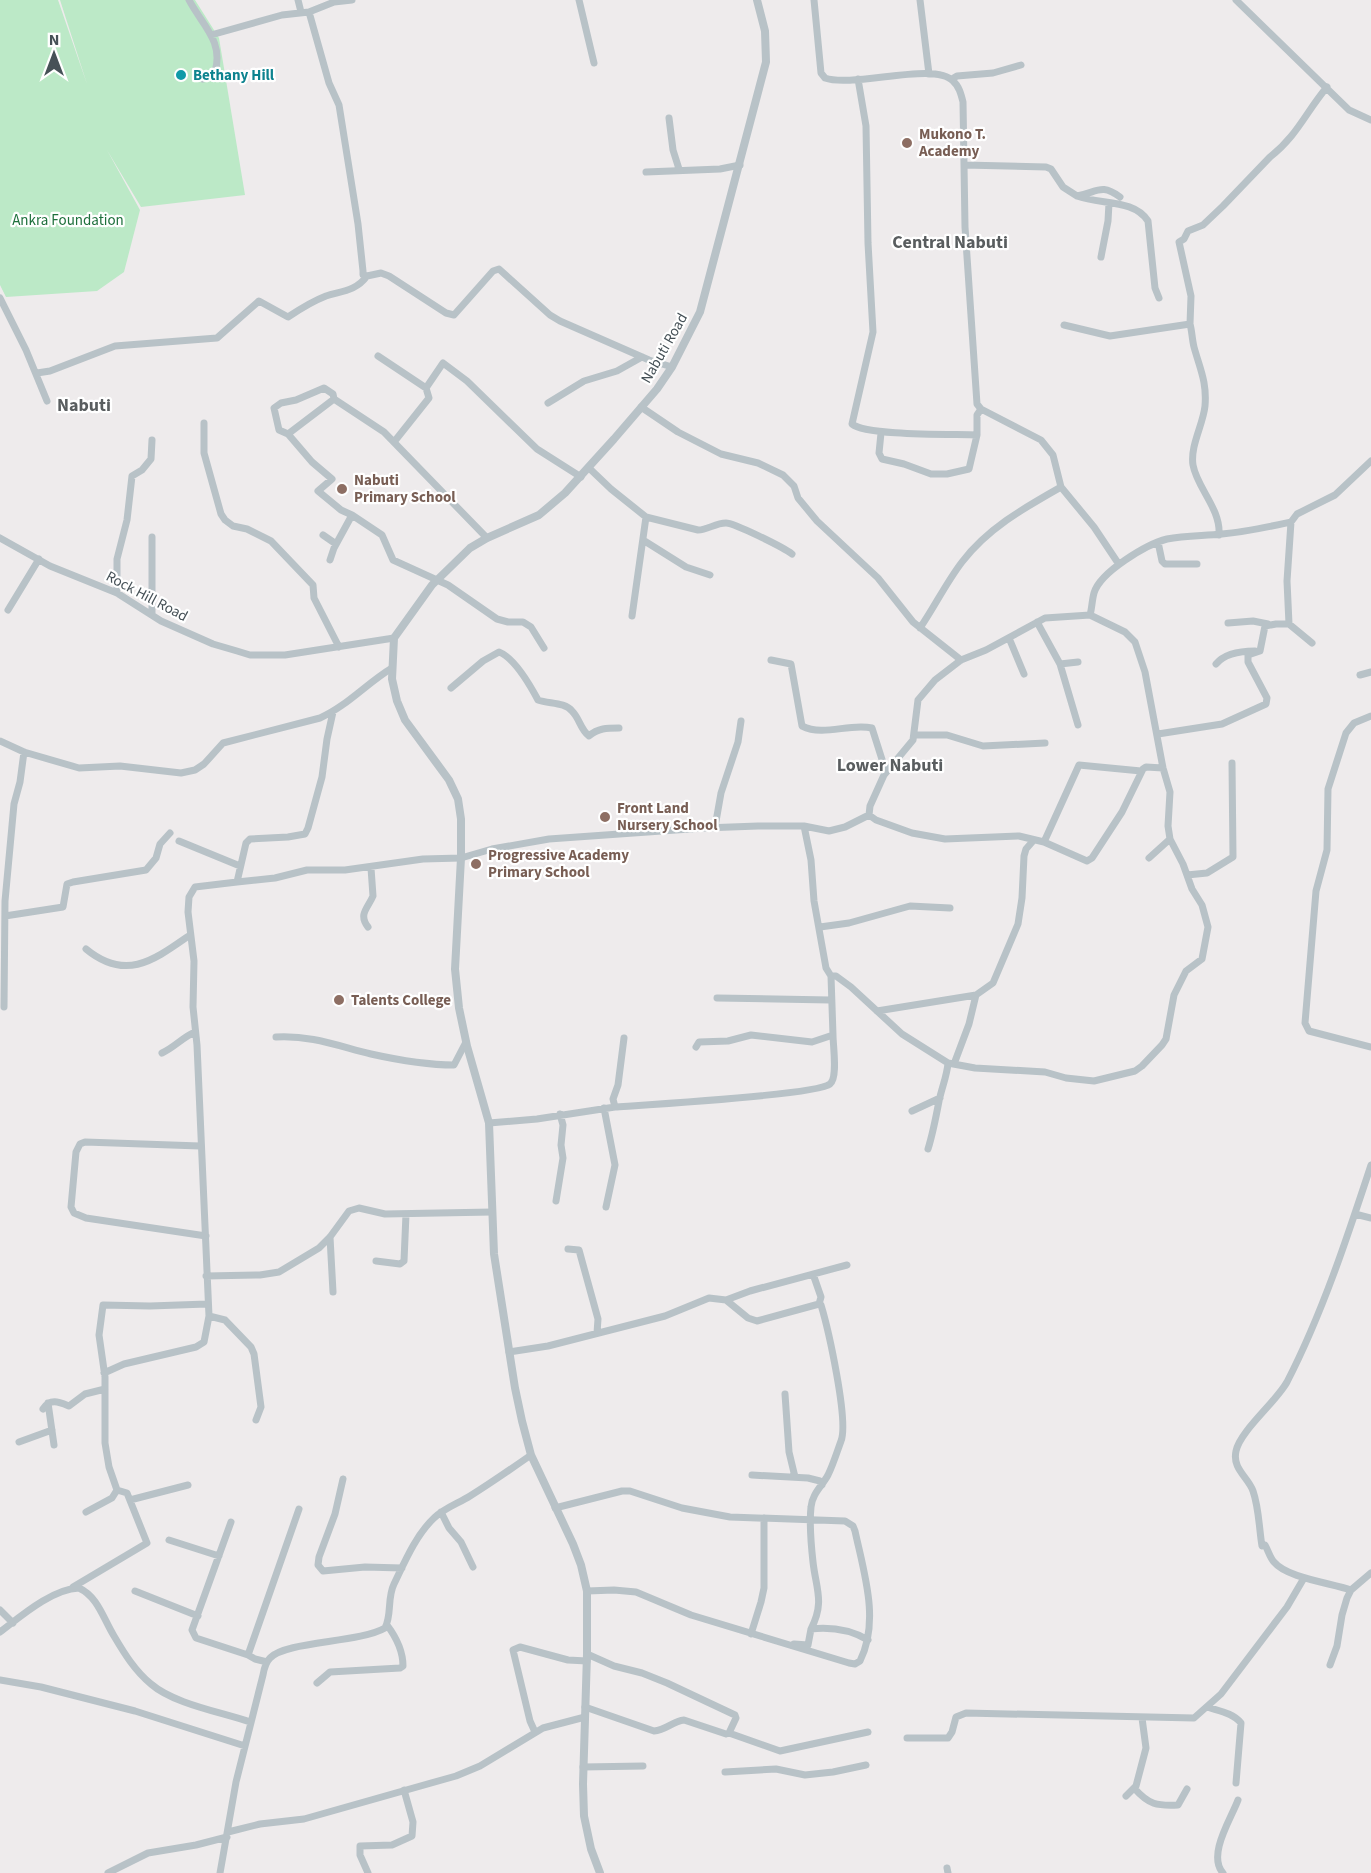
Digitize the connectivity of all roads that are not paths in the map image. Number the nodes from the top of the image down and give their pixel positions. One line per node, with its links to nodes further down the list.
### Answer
1 (189, 0): 10 (street)
2 (298, 0): 9 (street)
3 (352, 0): 9 (street)
4 (579, 0): 11 (street)
5 (757, 0): 20 (street, Nabuti Road)
6 (814, 0): 14 (street)
7 (920, 0): 13 (street)
8 (1236, 0): 17 (street)
9 (305, 12): 10 (street); 28 (street)
10 (212, 35): 16 (street)
11 (594, 63)
12 (1021, 65): 15 (street)
13 (929, 74): 14 (street); 15 (street)
14 (858, 79): 44 (street)
15 (952, 79): 21 (street)
16 (203, 80)
17 (1327, 87): 19 (street); 31 (street)
18 (669, 118): 22 (street)
19 (1371, 120)
20 (740, 165): 22 (street); 35 (street, Nabuti Road)
21 (964, 165): 24 (street); 42 (street)
22 (679, 170): 23 (street)
23 (646, 172)
24 (1077, 196): 25 (street); 26 (street)
25 (1120, 197)
26 (1109, 203): 27 (street); 30 (street)
27 (1101, 257)
28 (367, 276): 34 (street); 36 (street)
29 (0, 298): 36 (street)
30 (1159, 298)
31 (1190, 324): 32 (street); 57 (street)
32 (1064, 325)
33 (378, 356): 37 (street)
34 (642, 357): 35 (street); 40 (street)
35 (672, 367): 41 (street, Nabuti Road)
36 (37, 373): 39 (street)
37 (426, 388): 48 (street); 51 (street)
38 (334, 399): 45 (street); 45 (street); 48 (street)
39 (47, 400)
40 (548, 403)
41 (641, 407): 50 (street, Nabuti Road); 80 (street)
42 (981, 409): 46 (street); 52 (street)
43 (204, 423): 84 (street)
44 (881, 433): 46 (street); 46 (street)
45 (288, 434): 53 (street)
46 (977, 435)
47 (152, 440): 71 (street)
48 (394, 442): 60 (street)
49 (1371, 461): 55 (street)
50 (589, 468): 51 (street, Nabuti Road); 54 (street)
51 (581, 477): 60 (street, Nabuti Road)
52 (1061, 487): 67 (street); 80 (street)
53 (352, 515): 63 (street); 70 (street)
54 (646, 517): 61 (street); 64 (street)
55 (1291, 522): 57 (street); 79 (street)
56 (323, 535): 63 (street)
57 (1219, 535): 62 (street)
58 (152, 537): 73 (street)
59 (0, 538): 65 (street, Rock Hill Road)
60 (487, 538): 70 (street, Nabuti Road)
61 (644, 540): 69 (street); 75 (street)
62 (1158, 542): 67 (street); 68 (street)
63 (336, 544): 66 (street)
64 (792, 554)
65 (39, 559): 71 (street, Rock Hill Road); 72 (street)
66 (330, 560)
67 (1119, 563): 74 (street)
68 (1197, 564)
69 (710, 575)
70 (437, 580): 82 (street, Nabuti Road); 85 (street)
71 (117, 593): 73 (street, Rock Hill Road)
72 (8, 610)
73 (152, 615): 84 (street, Rock Hill Road)
74 (1090, 615): 76 (street); 102 (street)
75 (632, 616)
76 (1037, 622): 81 (street); 90 (street)
77 (1228, 623): 78 (street)
78 (1268, 624): 79 (street); 86 (street)
79 (1289, 624): 83 (street)
80 (920, 628): 88 (street)
81 (1009, 638): 88 (street); 94 (street)
82 (394, 639): 84 (street, Rock Hill Road); 92 (street)
83 (1312, 643)
84 (339, 647)
85 (544, 648)
86 (1260, 651): 91 (street); 102 (street)
87 (771, 660): 110 (street)
88 (961, 660): 103 (street)
89 (1078, 662): 90 (street)
90 (1060, 664): 100 (street)
91 (1216, 664)
92 (392, 668): 97 (street); 119 (street)
93 (1371, 672): 95 (street)
94 (1024, 674)
95 (1360, 675)
96 (452, 688): 101 (street)
97 (333, 712): 106 (street); 121 (street)
98 (1371, 716): 144 (street)
99 (741, 721): 113 (street)
100 (1078, 725)
101 (619, 728)
102 (1158, 734): 108 (street)
103 (915, 735): 105 (street); 110 (street)
104 (0, 741): 106 (street)
105 (1045, 743)
106 (24, 752): 126 (street)
107 (1232, 763): 123 (street)
108 (1163, 768): 109 (street); 115 (street)
109 (1142, 771): 118 (street); 118 (street)
110 (886, 772): 111 (street)
111 (869, 815): 112 (street); 117 (street)
112 (804, 826): 113 (street); 129 (street)
113 (715, 827): 119 (street)
114 (170, 833): 126 (street)
115 (1170, 839): 120 (street); 123 (street)
116 (179, 841): 121 (street)
117 (1033, 841): 118 (street); 133 (street)
118 (1044, 843)
119 (461, 858): 122 (street); 142 (street)
120 (1149, 858)
121 (240, 866): 124 (street)
122 (371, 868): 124 (street); 128 (street)
123 (1187, 875): 146 (street)
124 (237, 882): 130 (street)
125 (950, 908): 129 (street)
126 (5, 916): 127 (street)
127 (2, 925): 136 (street)
128 (368, 927)
129 (820, 927): 132 (street)
130 (190, 935): 131 (street); 138 (street)
131 (86, 949)
132 (831, 976): 135 (street); 137 (street)
133 (976, 995): 137 (street); 146 (street)
134 (717, 998): 135 (street)
135 (830, 1000): 139 (street)
136 (4, 1007)
137 (877, 1011): 146 (street)
138 (195, 1032): 145 (street); 153 (street)
139 (833, 1035): 143 (street); 148 (street)
140 (276, 1037): 142 (street)
141 (624, 1038): 148 (street)
142 (466, 1041): 152 (street)
143 (696, 1047)
144 (1371, 1047)
145 (162, 1053)
146 (951, 1064): 147 (street)
147 (940, 1098): 150 (street); 154 (street)
148 (615, 1107): 149 (street)
149 (604, 1108): 151 (street); 157 (street)
150 (912, 1111)
151 (560, 1114): 152 (street); 156 (street)
152 (489, 1123): 158 (street)
153 (200, 1146): 162 (street); 162 (street)
154 (928, 1149)
155 (1371, 1165): 160 (street)
156 (556, 1201)
157 (606, 1207)
158 (492, 1212): 159 (street); 175 (street)
159 (405, 1214): 163 (street); 165 (street)
160 (1355, 1214): 161 (street); 203 (street)
161 (1371, 1218)
162 (206, 1236): 168 (street)
163 (330, 1237): 168 (street); 169 (street)
164 (568, 1249): 174 (street)
165 (376, 1261)
166 (847, 1265): 167 (street)
167 (813, 1274): 170 (street); 172 (street)
168 (206, 1276): 171 (street)
169 (333, 1292)
170 (726, 1300): 172 (street); 174 (street)
171 (207, 1304): 173 (street); 176 (street)
172 (819, 1304): 188 (street)
173 (209, 1316): 176 (street); 179 (street)
174 (597, 1333): 175 (street)
175 (509, 1352): 183 (street)
176 (104, 1372): 177 (street)
177 (105, 1389): 180 (street); 189 (street)
178 (784, 1394): 185 (street)
179 (256, 1420)
180 (52, 1430): 181 (street); 182 (street)
181 (19, 1442)
182 (54, 1445)
183 (531, 1455): 191 (street); 194 (street)
184 (752, 1475): 185 (street)
185 (795, 1477): 188 (street)
186 (343, 1479): 201 (street)
187 (188, 1485): 190 (street)
188 (822, 1485): 196 (street)
189 (117, 1490): 190 (street); 193 (street)
190 (130, 1500): 204 (street)
191 (555, 1508): 195 (street); 207 (street)
192 (299, 1509): 217 (street)
193 (86, 1512)
194 (441, 1512): 200 (street); 201 (street)
195 (764, 1518): 196 (street); 214 (street)
196 (810, 1519): 212 (street); 215 (street)
197 (231, 1522): 199 (street)
198 (169, 1540): 199 (street)
199 (219, 1556): 209 (street)
200 (473, 1567)
201 (402, 1568): 211 (street)
202 (1371, 1573): 205 (street)
203 (1304, 1578): 205 (street); 224 (street)
204 (71, 1588): 210 (street); 227 (street)
205 (1351, 1590): 220 (street)
206 (135, 1591): 209 (street)
207 (587, 1591): 214 (street); 218 (street)
208 (0, 1610): 210 (street)
209 (198, 1616): 217 (street)
210 (12, 1623): 213 (street)
211 (387, 1625): 219 (street); 222 (street)
212 (811, 1629): 215 (street); 216 (street)
213 (0, 1632)
214 (751, 1634): 216 (street)
215 (868, 1640): 216 (street)
216 (780, 1642)
217 (248, 1655): 219 (street)
218 (587, 1657): 223 (street); 228 (street); 230 (street)
219 (267, 1662): 227 (street)
220 (1330, 1665)
221 (0, 1680): 232 (street)
222 (317, 1683)
223 (585, 1707): 225 (street); 230 (street)
224 (1208, 1707): 226 (street); 237 (street)
225 (585, 1717): 228 (street); 235 (street)
226 (1142, 1718): 231 (street); 238 (street)
227 (250, 1722): 232 (street)
228 (535, 1732): 240 (street)
229 (868, 1732): 230 (street)
230 (729, 1733)
231 (907, 1738)
232 (245, 1746): 243 (street)
233 (866, 1765): 236 (street)
234 (643, 1766): 235 (street)
235 (583, 1767): 247 (street)
236 (725, 1772)
237 (1236, 1783)
238 (1134, 1788): 239 (street); 241 (street)
239 (1187, 1789)
240 (404, 1790): 243 (street); 246 (street)
241 (1126, 1796)
242 (1238, 1800): 248 (street)
243 (227, 1835): 244 (street); 245 (street)
244 (108, 1873)
245 (220, 1873)
246 (368, 1873)
247 (600, 1873)
248 (1223, 1873)

